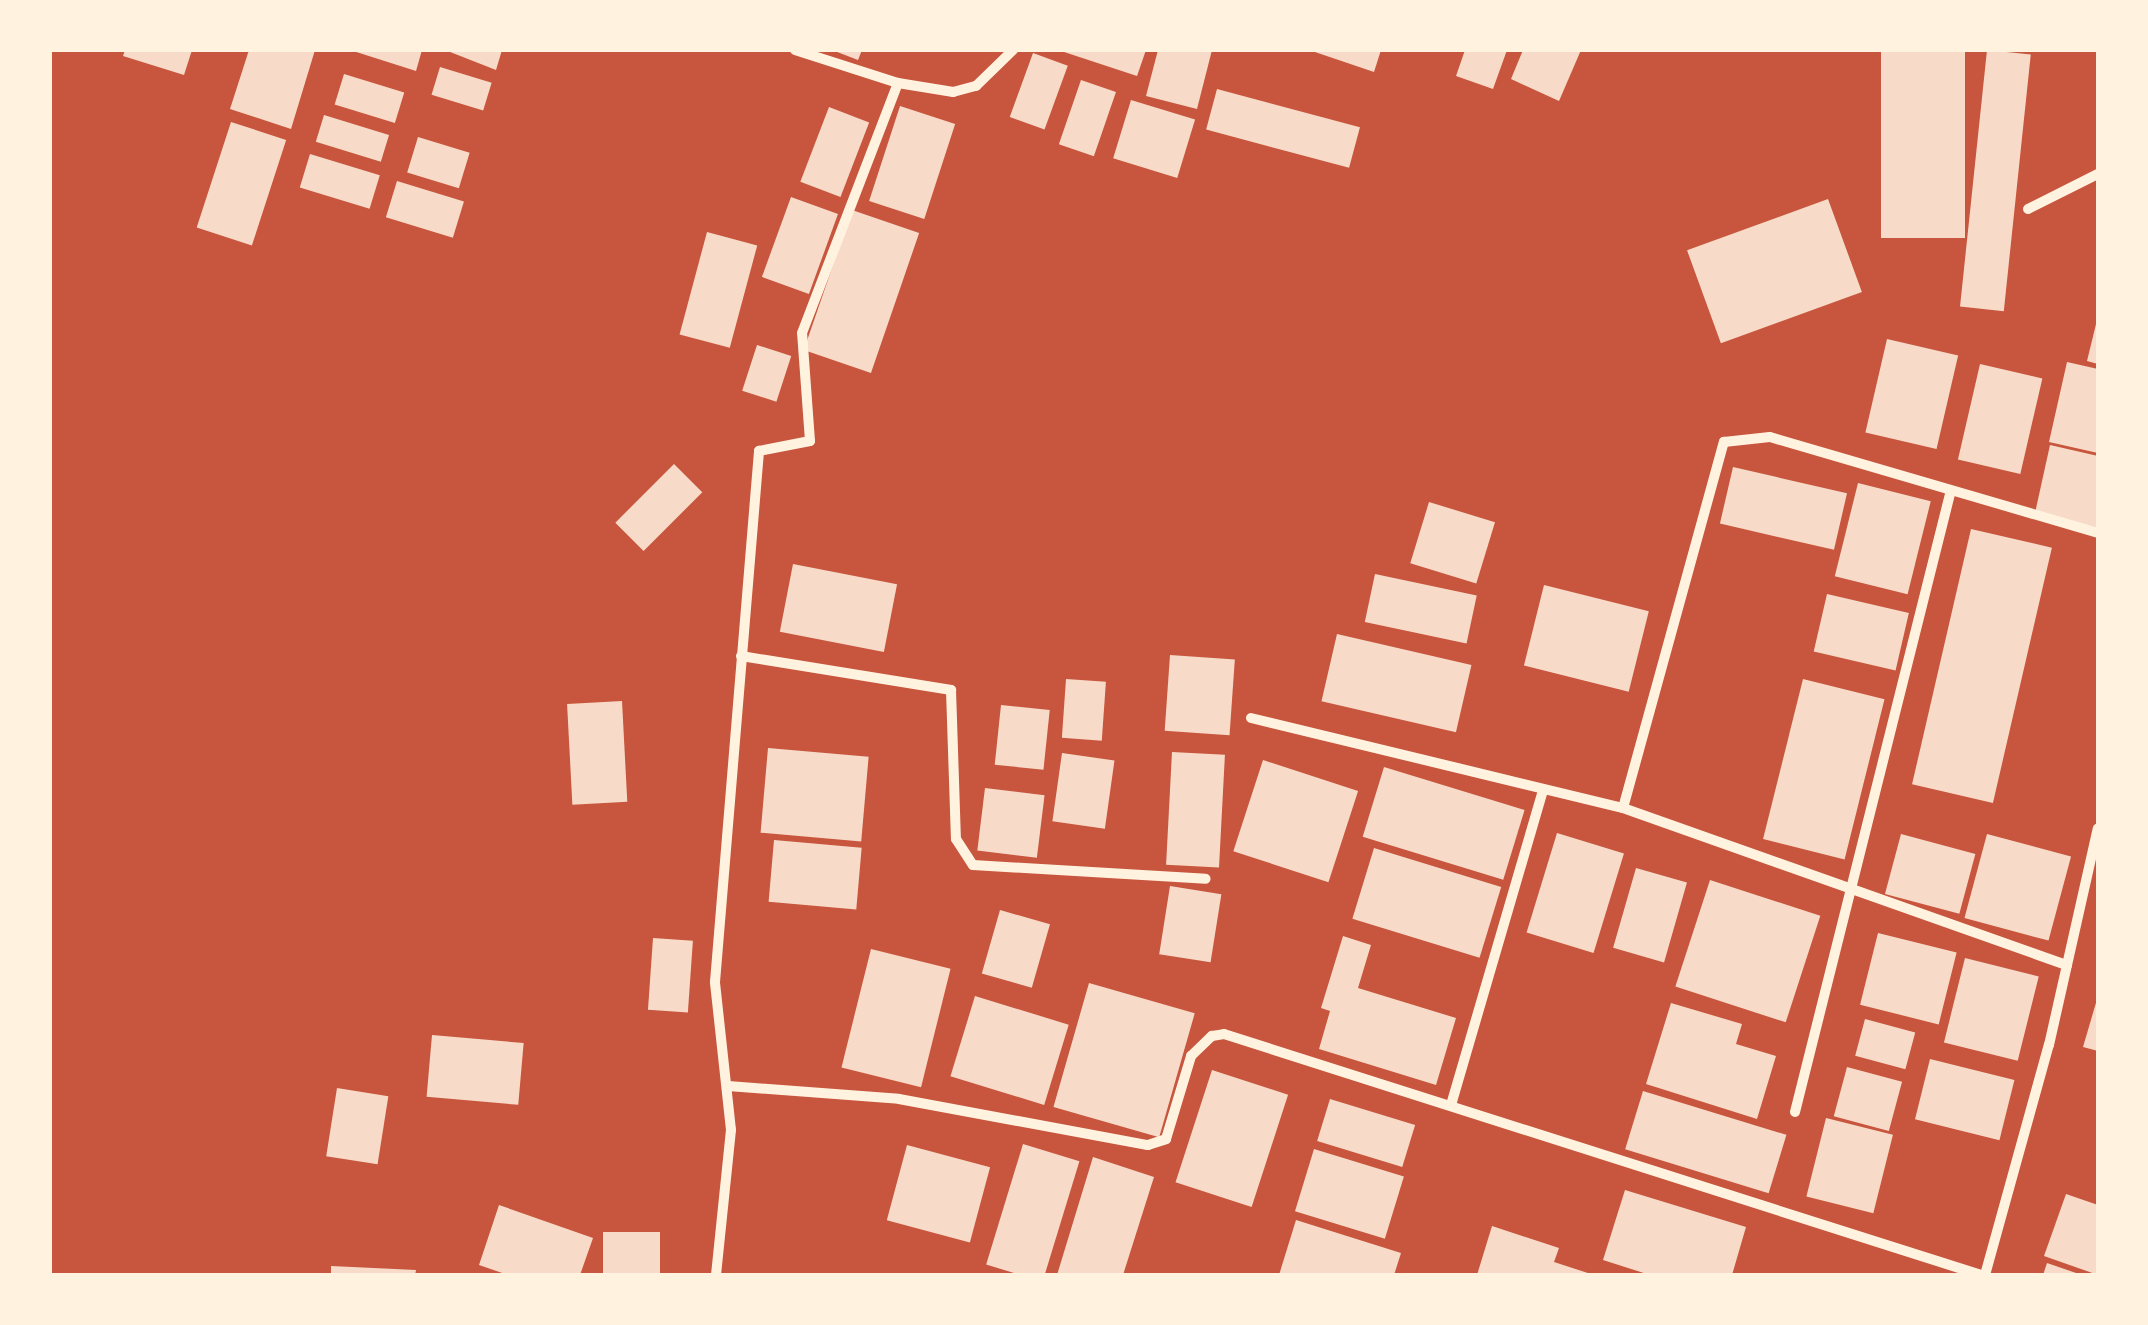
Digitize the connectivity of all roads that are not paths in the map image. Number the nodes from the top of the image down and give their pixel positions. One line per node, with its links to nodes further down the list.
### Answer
1 (795, 50): 3 (street)
2 (1013, 50): 3 (street)
3 (898, 83): 8 (street)
4 (2098, 174): 5 (street)
5 (2028, 209)
6 (1950, 494): 7 (street); 11 (street); 14 (street)
7 (2098, 533)
8 (741, 656): 13 (street); 16 (street)
9 (1251, 718): 10 (street)
10 (1543, 790): 11 (street); 17 (street)
11 (1623, 808): 14 (street)
12 (2098, 828): 15 (street)
13 (1206, 878)
14 (1852, 890): 15 (street); 18 (street)
15 (2067, 965): 20 (street)
16 (728, 1086): 17 (street); 19 (street)
17 (1451, 1105): 20 (street)
18 (1794, 1112)
19 (716, 1275)
20 (1984, 1275)

